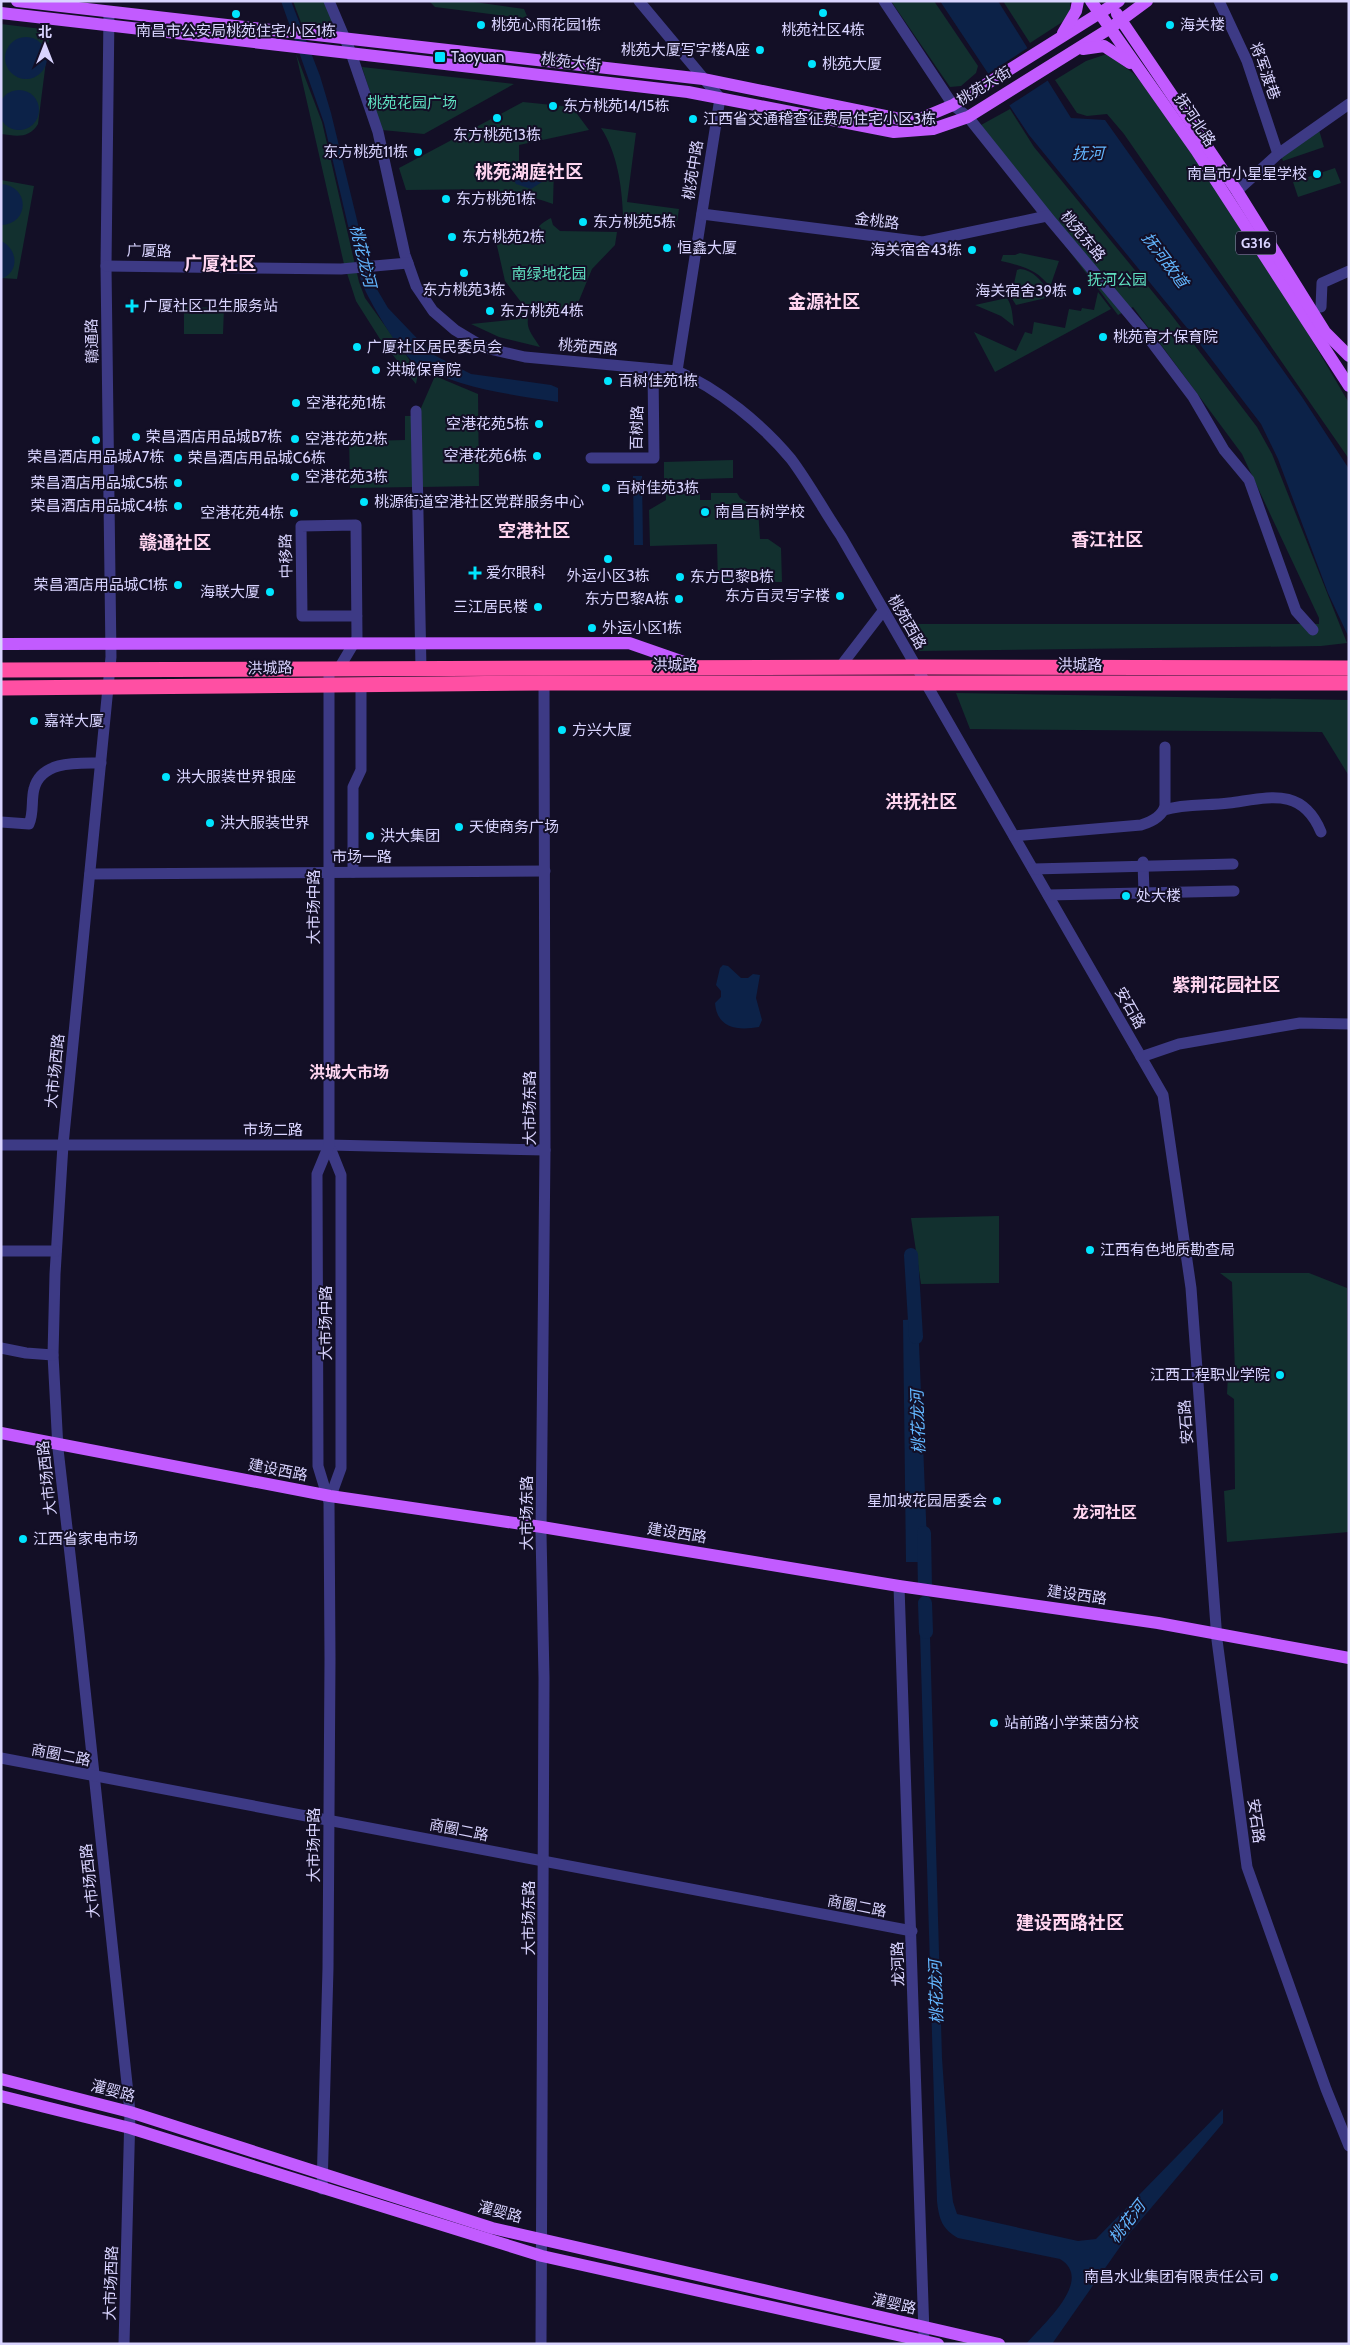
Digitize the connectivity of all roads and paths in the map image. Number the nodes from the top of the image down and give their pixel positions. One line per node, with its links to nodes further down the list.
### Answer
1 (17, 1): 9 (main road, 桃苑大街)
2 (329, 1): 15 (street, 桃苑西路)
3 (639, 1): 20 (street)
4 (884, 1): 23 (street, 桃苑东路)
5 (1147, 1): 12 (main road, 桃苑大街)
6 (1219, 1): 25 (street, 将军渡巷)
7 (1082, 2): 11 (main road, 抚河北路 / G316); 16 (main road)
8 (1113, 3): 11 (main road, 桃苑大街); 12 (main road, 抚河北路 / G316)
9 (109, 12): 13 (street, 赣通路); 15 (main road, 桃苑大街)
10 (1, 13): 13 (main road, 桃苑大街)
11 (1099, 14): 14 (main road, 抚河北路 / G316); 16 (main road, 桃苑大街)
12 (1121, 20): 14 (main road, 桃苑大街); 26 (main road, 抚河北路 / G316)
13 (108, 25): 17 (main road, 桃苑大街); 30 (street, 赣通路)
14 (1109, 29): 18 (main road, 桃苑大街); 19 (main road, 抚河北路 / G316)
15 (345, 38): 17 (street, 桃苑西路); 20 (main road, 桃苑大街)
16 (1058, 39): 23 (main road, 桃苑大街)
17 (351, 53): 21 (main road, 桃苑大街); 29 (street, 桃苑西路)
18 (1071, 53): 19 (main road); 24 (main road, 桃苑大街)
19 (1142, 72): 36 (main road, 抚河北路 / G316)
20 (703, 79): 21 (street); 23 (main road, 桃苑大街)
21 (720, 98): 24 (main road, 桃苑大街); 27 (street, 桃苑中路)
22 (1349, 104): 25 (street)
23 (953, 105): 24 (street, 桃苑东路)
24 (968, 117): 28 (street, 桃苑东路)
25 (1278, 154): 26 (street)
26 (1237, 191): 33 (main road, 抚河北路 / G316)
27 (702, 214): 28 (street, 金桃路); 35 (street, 桃苑中路)
28 (1047, 216): 43 (street, 桃苑东路)
29 (408, 263): 30 (street, 广厦路); 34 (street, 桃苑西路)
30 (106, 266): 44 (street, 赣通路)
31 (1349, 271): 32 (street)
32 (1320, 307)
33 (1349, 356)
34 (653, 369): 35 (street, 桃苑西路); 40 (street, 百树路)
35 (677, 371): 41 (street, 桃苑西路)
36 (1340, 374): 37 (main road, 抚河北路 / G316); 38 (main road)
37 (1349, 386)
38 (1349, 390)
39 (416, 411): 45 (street)
40 (590, 458)
41 (883, 611): 48 (street); 49 (street, 桃苑西路)
42 (357, 616): 42 (street, 中移路); 47 (street, 中移路)
43 (1313, 630)
44 (111, 643): 46 (main road); 47 (main road); 52 (street, 赣通路)
45 (421, 643): 47 (main road); 50 (main road); 53 (street)
46 (1, 644)
47 (354, 644): 55 (street, 中移路)
48 (840, 667): 49 (highway, 洪城路); 50 (highway, 洪城路)
49 (916, 667): 56 (highway, 洪城路); 57 (street, 桃苑西路)
50 (702, 668): 53 (highway, 洪城路)
51 (1349, 668): 56 (highway, 洪城路)
52 (110, 669): 54 (highway, 洪城路); 55 (highway, 洪城路); 61 (street, 大市场西路)
53 (421, 669): 55 (highway, 洪城路)
54 (1, 670)
55 (332, 675): 60 (highway, 洪城路); 61 (highway, 洪城路); 73 (street, 大市场中路)
56 (1327, 676): 57 (highway, 洪城路); 59 (highway, 洪城路)
57 (923, 682): 58 (highway, 洪城路); 68 (street, 安石路)
58 (544, 683): 60 (highway, 洪城路); 72 (street, 大市场东路)
59 (1349, 683)
60 (361, 685): 74 (street)
61 (108, 687): 62 (highway, 洪城路); 64 (street, 大市场西路)
62 (1, 688)
63 (1165, 747): 65 (street)
64 (101, 763): 66 (street); 75 (street, 大市场西路)
65 (1164, 810): 67 (street); 68 (street)
66 (1, 822)
67 (1321, 832)
68 (1014, 836): 71 (street, 安石路)
69 (1143, 864): 70 (street); 71 (street); 77 (street)
70 (1233, 864)
71 (1033, 869): 78 (street, 安石路)
72 (545, 871): 74 (street, 市场一路); 84 (street, 大市场东路)
73 (329, 872): 74 (street, 市场一路); 75 (street, 市场一路); 83 (street, 大市场中路)
74 (353, 872)
75 (90, 874): 82 (street, 大市场西路)
76 (1234, 891): 77 (street)
77 (1144, 893): 78 (street)
78 (1048, 895): 80 (street, 安石路)
79 (1349, 1024): 80 (street)
80 (1141, 1057): 95 (street, 安石路)
81 (1, 1145): 82 (street, 市场二路)
82 (63, 1145): 83 (street, 市场二路); 86 (street, 大市场西路)
83 (329, 1145): 84 (street, 市场二路); 92 (street, 大市场中路); 92 (street, 大市场中路)
84 (545, 1150): 93 (street, 大市场东路)
85 (1, 1251): 86 (street)
86 (56, 1251): 88 (street, 大市场西路)
87 (1, 1348): 88 (street)
88 (53, 1355): 91 (street, 大市场西路)
89 (1, 1433): 91 (main road, 建设西路)
90 (1, 1439): 91 (main road, 建设西路)
91 (58, 1446): 92 (main road, 建设西路); 99 (street, 大市场西路)
92 (329, 1498): 93 (main road, 建设西路); 100 (street, 大市场中路)
93 (542, 1530): 94 (main road, 建设西路); 101 (street, 大市场东路)
94 (899, 1589): 95 (main road, 建设西路); 102 (street, 龙河路)
95 (1217, 1638): 96 (main road, 建设西路); 97 (main road, 建设西路); 107 (street, 安石路)
96 (1349, 1658)
97 (1349, 1664)
98 (1, 1758): 99 (street, 商圈二路)
99 (94, 1777): 100 (street, 商圈二路); 105 (street, 大市场西路)
100 (329, 1821): 101 (street, 商圈二路); 108 (street, 大市场中路)
101 (544, 1862): 102 (street, 商圈二路); 110 (street, 大市场东路)
102 (912, 1931): 112 (street, 龙河路)
103 (1, 2079): 105 (main road, 灌婴路)
104 (1, 2096): 106 (main road, 灌婴路)
105 (130, 2112): 106 (street, 大市场西路); 108 (main road, 灌婴路)
106 (130, 2128): 109 (main road, 灌婴路); 114 (street, 大市场西路)
107 (1349, 2146)
108 (322, 2173): 109 (street, 大市场中路); 110 (main road, 灌婴路)
109 (322, 2188): 111 (main road, 灌婴路)
110 (543, 2240): 111 (street, 大市场东路); 112 (main road, 灌婴路)
111 (542, 2256): 113 (main road, 灌婴路); 115 (street, 大市场东路)
112 (923, 2328): 113 (street, 龙河路); 117 (main road, 灌婴路)
113 (926, 2342): 116 (main road, 灌婴路)
114 (124, 2344)
115 (541, 2344)
116 (938, 2344)
117 (999, 2344)

